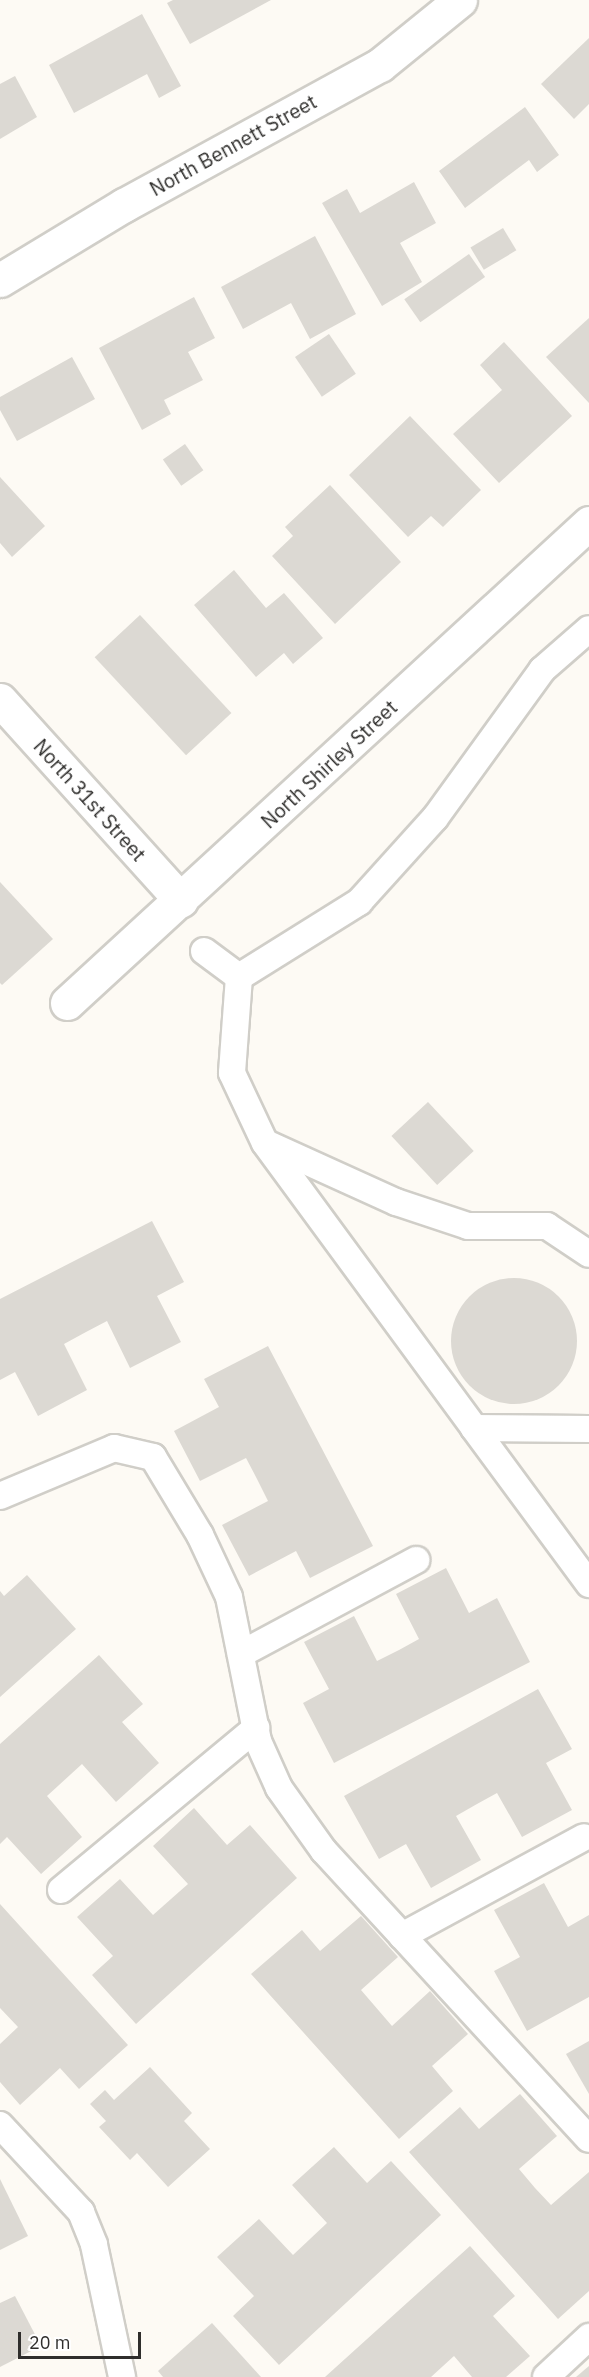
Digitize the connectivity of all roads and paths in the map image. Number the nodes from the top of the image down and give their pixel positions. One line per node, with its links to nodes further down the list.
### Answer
1 (460, 0): 2 (street, North Bennett Street)
2 (0, 280)
3 (589, 523): 6 (street, North Shirley Street)
4 (589, 629): 8 (lane)
5 (0, 700): 6 (street, North 31st Street)
6 (181, 900): 9 (street, North Shirley Street)
7 (204, 951): 8 (lane)
8 (239, 977): 10 (lane)
9 (67, 1003)
10 (264, 1143): 11 (lane); 12 (lane)
11 (589, 1254)
12 (474, 1428): 13 (lane); 16 (lane)
13 (589, 1429)
14 (0, 1496): 17 (lane)
15 (416, 1560): 17 (lane)
16 (589, 1584)
17 (241, 1654): 18 (lane)
18 (256, 1728): 20 (lane); 21 (lane)
19 (584, 1837): 21 (lane)
20 (61, 1890)
21 (402, 1936): 23 (lane)
22 (0, 2125): 25 (lane)
23 (589, 2139)
24 (589, 2337): 26 (lane)
25 (122, 2377)
26 (546, 2377)

